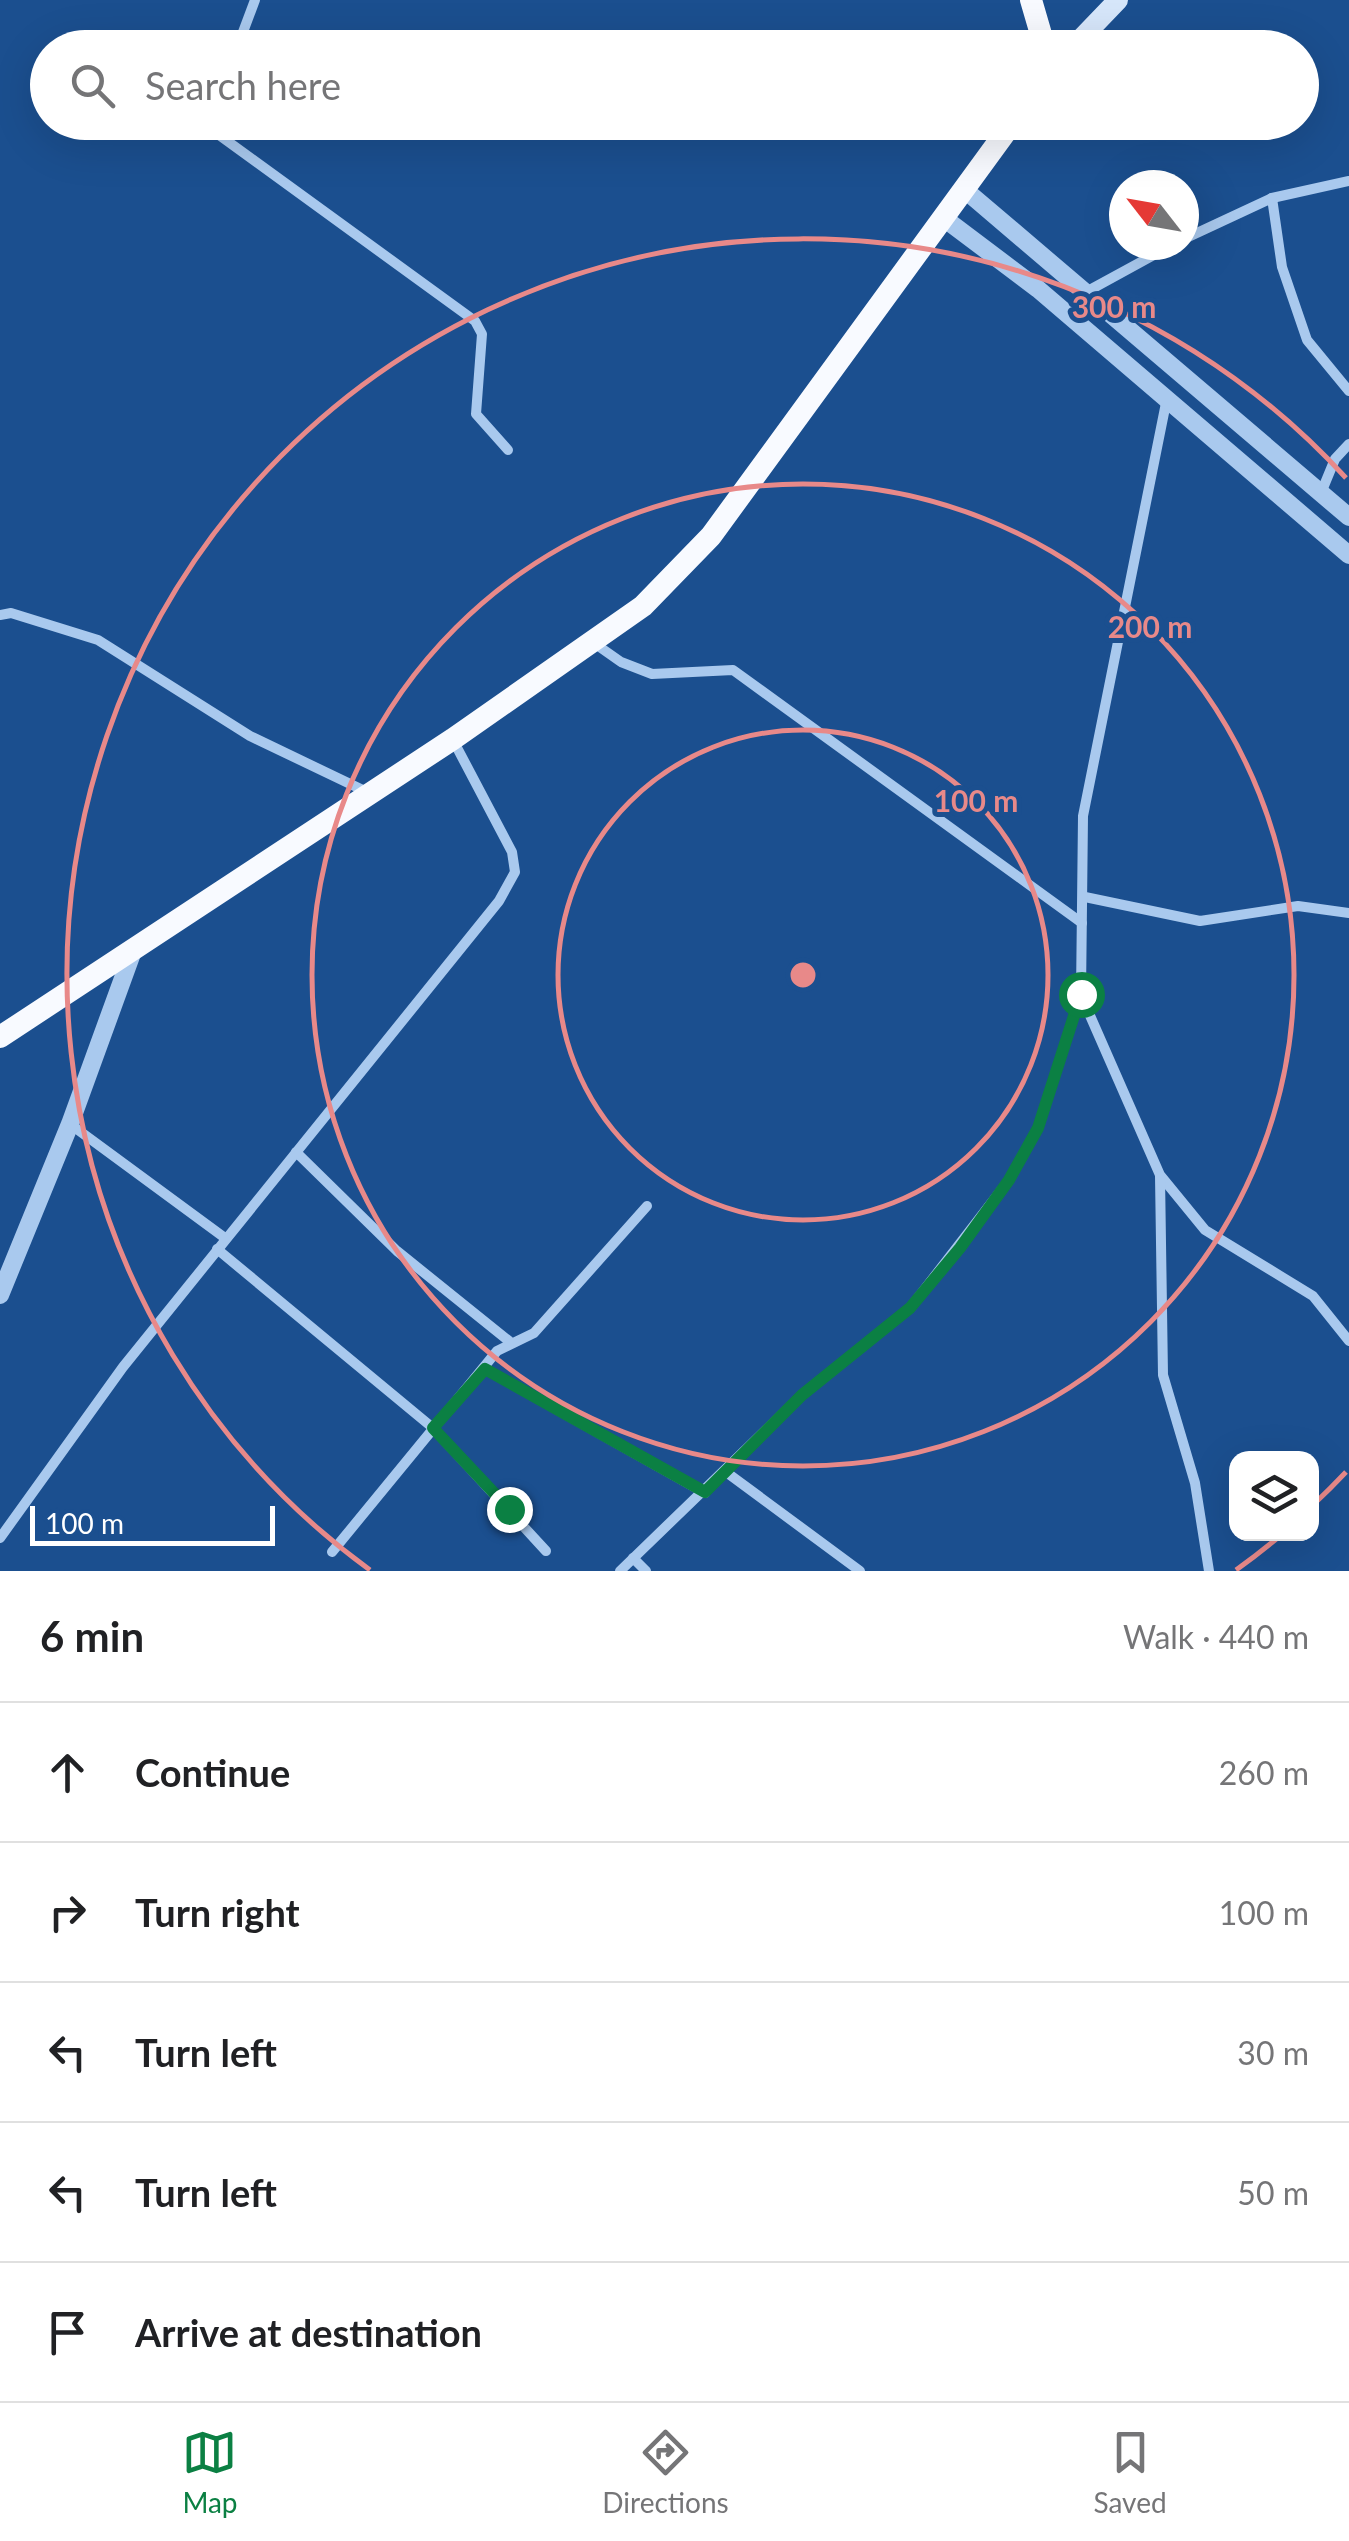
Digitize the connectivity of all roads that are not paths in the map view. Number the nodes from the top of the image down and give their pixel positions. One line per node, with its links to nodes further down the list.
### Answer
1 (255, 0): 4 (street)
2 (1031, 0): 5 (highway)
3 (1118, 0): 6 (main road)
4 (244, 30)
5 (1040, 30)
6 (1089, 30)
7 (227, 140): 19 (street)
8 (1000, 140): 10 (highway)
9 (1349, 181): 11 (street)
10 (965, 190): 12 (highway); 15 (street)
11 (1272, 198): 13 (street); 16 (street)
12 (945, 220): 17 (street); 24 (highway)
13 (1199, 231)
14 (1145, 260): 15 (street)
15 (1086, 292): 20 (street)
16 (1349, 392)
17 (1167, 398): 22 (street); 27 (street)
18 (1349, 444): 20 (street)
19 (508, 450)
20 (1321, 493): 21 (street)
21 (1349, 517)
22 (1349, 555)
23 (0, 614): 26 (street)
24 (593, 642): 25 (highway); 29 (street)
25 (453, 739): 26 (highway); 34 (street)
26 (368, 793): 30 (highway)
27 (1085, 897): 28 (street); 29 (street)
28 (1349, 913)
29 (1082, 923): 31 (street)
30 (134, 948): 32 (highway); 33 (street)
31 (1081, 994): 35 (street); 44 (street)
32 (0, 1037)
33 (70, 1124): 37 (street); 39 (street)
34 (296, 1152): 37 (street); 41 (street)
35 (1160, 1175): 40 (street); 53 (street)
36 (647, 1206): 41 (street)
37 (225, 1238): 38 (street)
38 (218, 1249): 43 (street); 46 (street)
39 (0, 1295)
40 (1349, 1341)
41 (509, 1342): 42 (street)
42 (485, 1369): 43 (street); 45 (street)
43 (433, 1428): 47 (street); 48 (street)
44 (726, 1472): 45 (street); 52 (street)
45 (705, 1492): 49 (street)
46 (0, 1538)
47 (546, 1551)
48 (332, 1552)
49 (633, 1558): 50 (street); 51 (street)
50 (620, 1571)
51 (646, 1571)
52 (860, 1571)
53 (1209, 1571)

